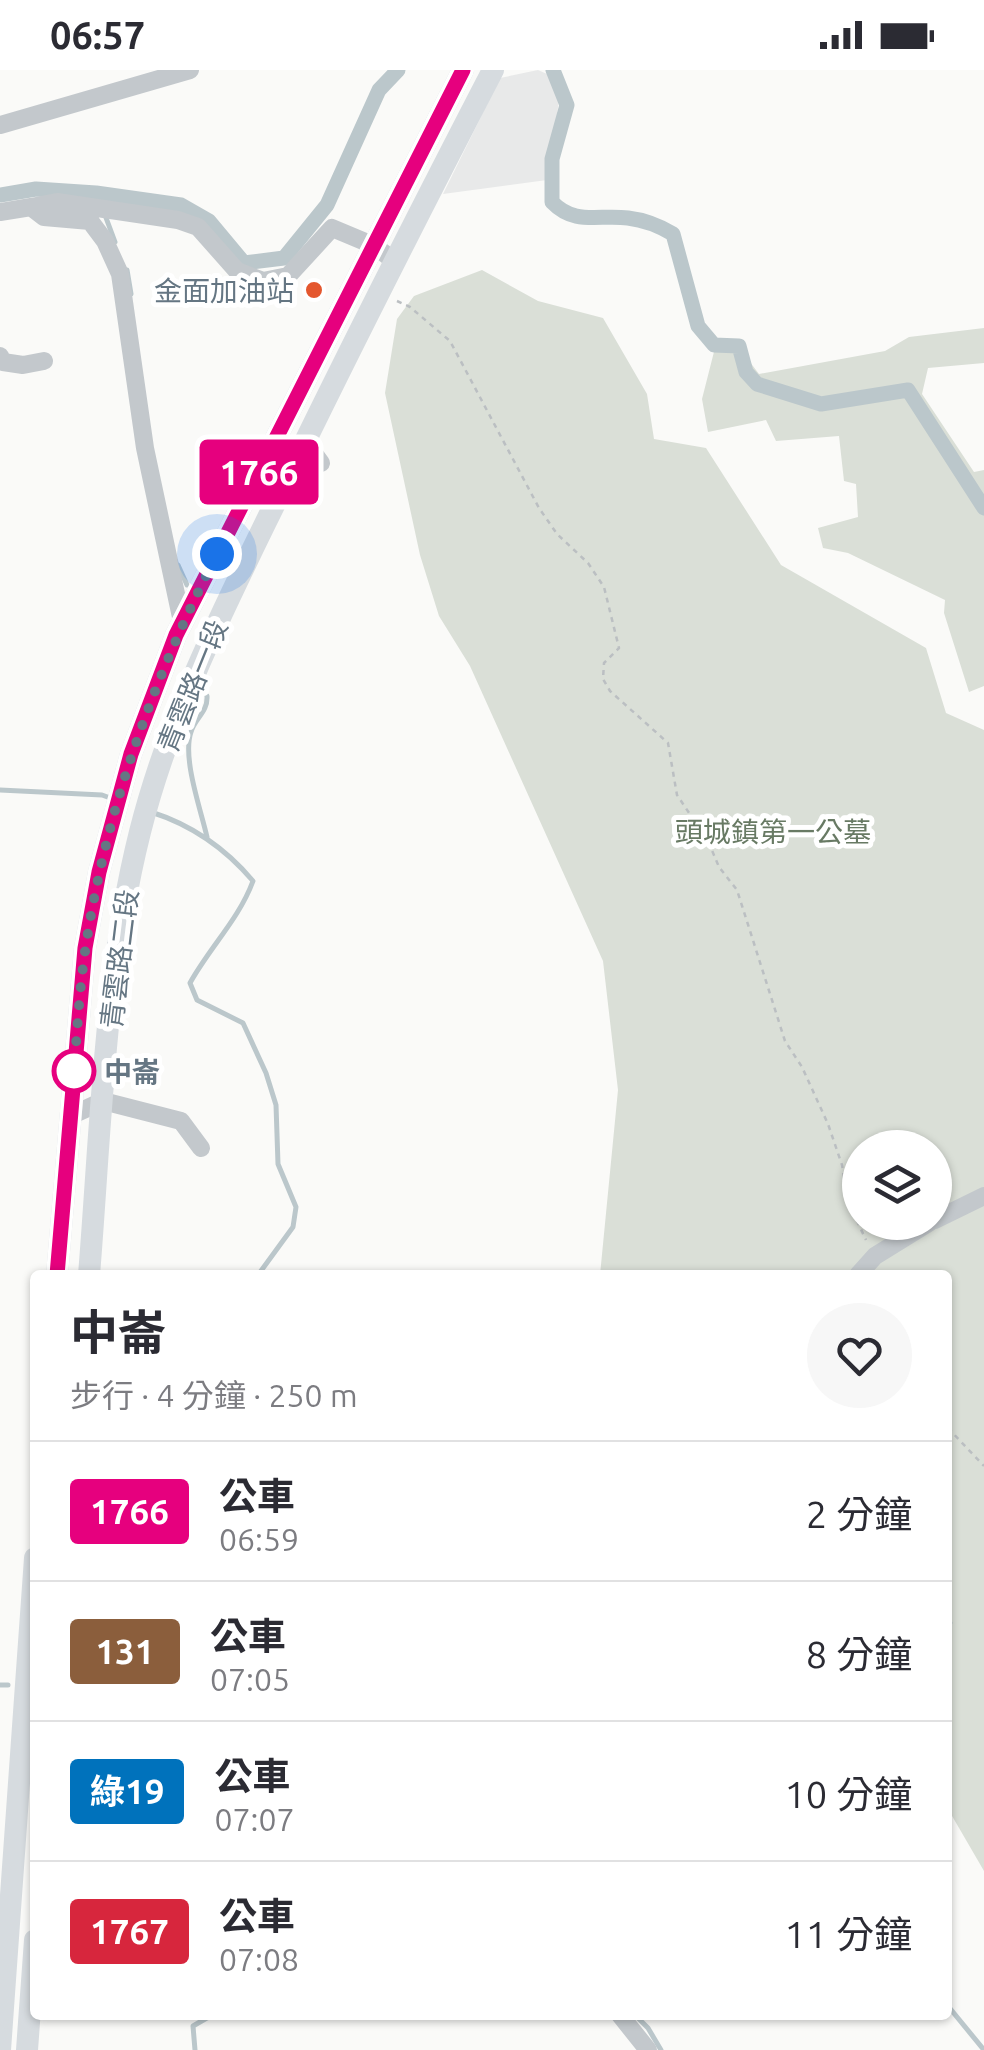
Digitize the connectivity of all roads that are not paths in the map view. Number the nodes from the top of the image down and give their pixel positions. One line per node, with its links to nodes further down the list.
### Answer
1 (190, 70): 4 (lane)
2 (463, 70): 7 (main road, 青雲路一段)
3 (493, 70): 8 (main road, 青雲路一段)
4 (0, 124)
5 (32, 207): 6 (lane); 7 (lane); 13 (lane)
6 (0, 212)
7 (374, 246): 8 (lane); 13 (main road, 青雲路一段)
8 (394, 261): 11 (main road, 青雲路一段)
9 (0, 356): 10 (lane)
10 (44, 361)
11 (305, 441): 12 (lane); 15 (main road, 青雲路一段)
12 (321, 462)
13 (182, 622): 14 (main road, 青雲路一段)
14 (131, 754): 17 (main road, 青雲路二段)
15 (160, 766): 16 (main road, 青雲路二段)
16 (103, 1100): 17 (lane); 18 (lane); 23 (main road, 青雲路二段)
17 (70, 1116): 22 (main road, 青雲路二段)
18 (201, 1148)
19 (984, 1196): 20 (lane)
20 (952, 1211)
21 (901, 1240): 24 (lane)
22 (57, 1270)
23 (90, 1270)
24 (862, 1270)
25 (30, 1706): 26 (main road)
26 (28, 1765): 27 (main road)
27 (3, 2000): 28 (main road); 30 (main road)
28 (30, 2002): 31 (main road)
29 (624, 2020): 32 (lane)
30 (0, 2050)
31 (27, 2050)
32 (648, 2050)

